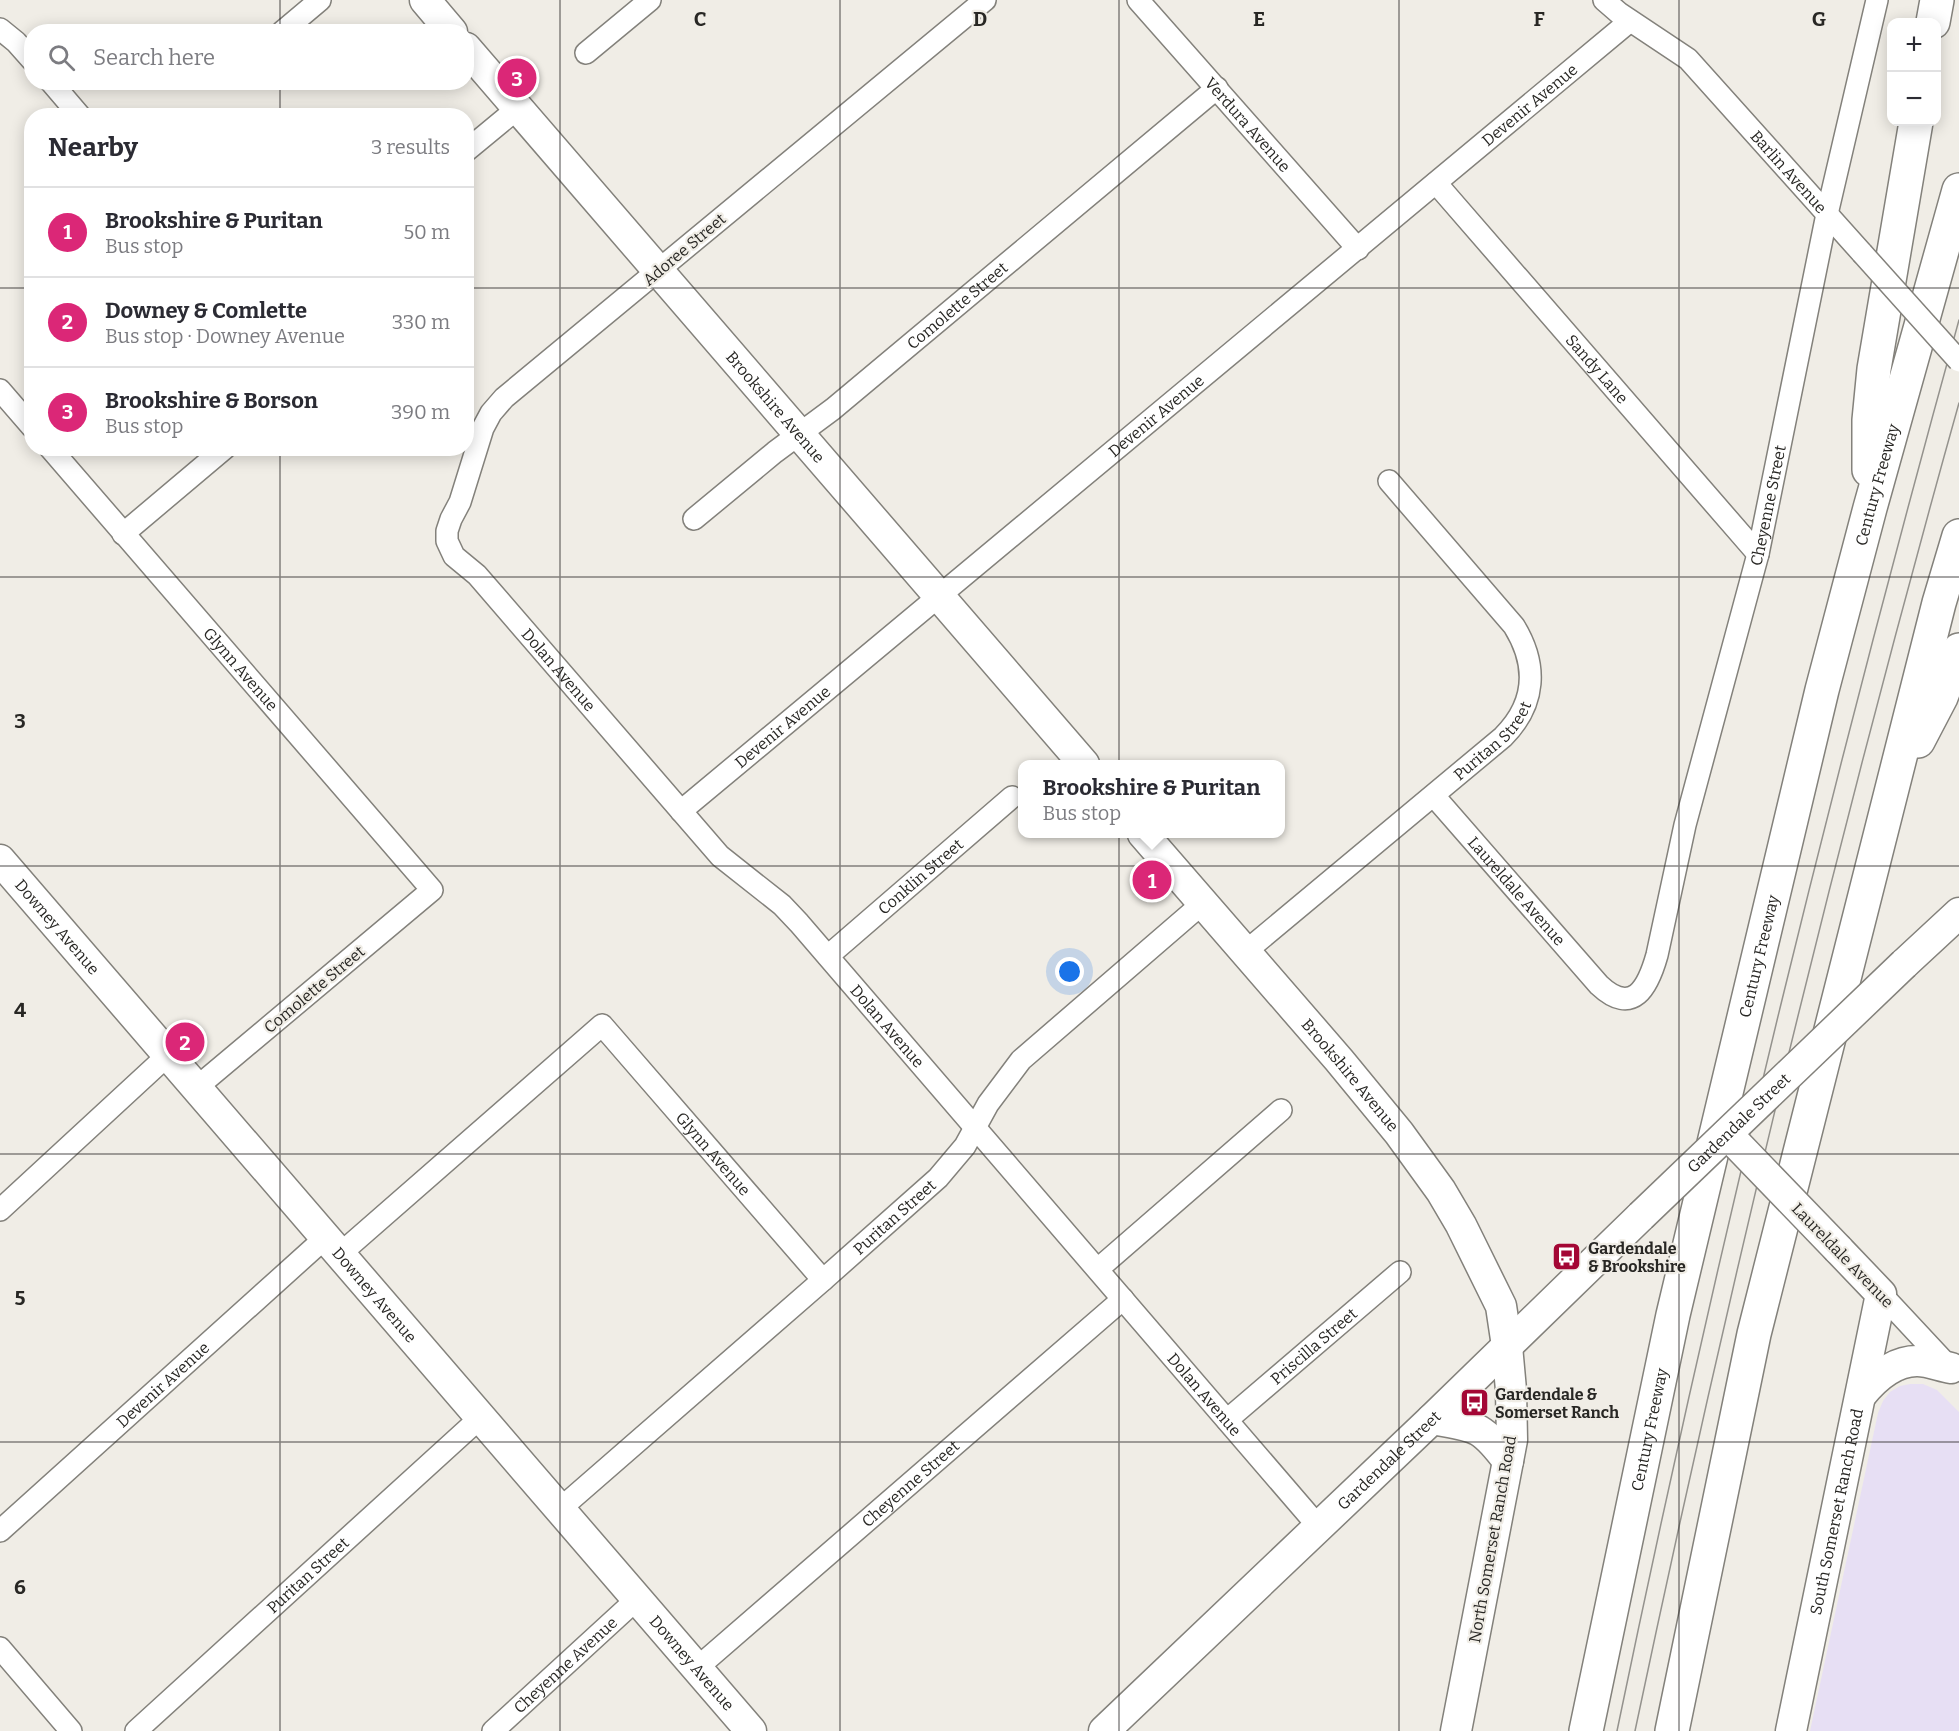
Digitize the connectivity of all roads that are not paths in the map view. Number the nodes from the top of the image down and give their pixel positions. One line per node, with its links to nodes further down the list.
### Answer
1 (320, 0): 11 (street)
2 (425, 0): 12 (street)
3 (650, 0): 15 (street)
4 (985, 0): 27 (street, Adoree Street)
5 (1138, 0): 17 (street, Verdura Avenue)
6 (1604, 0): 10 (street, Barlin Avenue)
7 (1877, 0): 25 (street, Cheyenne Street)
8 (1937, 0): 9 (highway)
9 (1934, 18)
10 (1630, 21): 23 (street, Devenir Avenue); 25 (street, Barlin Avenue)
11 (292, 24)
12 (445, 24)
13 (0, 28): 14 (street)
14 (24, 51)
15 (586, 53)
16 (474, 57): 20 (street, Brookshire Avenue)
17 (1217, 88): 26 (street, Verdura Avenue); 31 (street, Comolette Street)
18 (58, 90): 19 (street)
19 (73, 108)
20 (518, 108): 22 (street); 27 (street, Brookshire Avenue)
21 (1915, 126): 35 (highway)
22 (474, 144)
23 (1436, 183): 26 (street, Devenir Avenue); 40 (street, Sandy Lane)
24 (1959, 190): 35 (highway, Century Freeway)
25 (1827, 214): 28 (street, Barlin Avenue, bridge); 40 (street, Cheyenne Street)
26 (1358, 249): 41 (street, Devenir Avenue)
27 (658, 271): 31 (street, Brookshire Avenue); 39 (street, Adoree Street)
28 (1959, 361)
29 (0, 390): 30 (street)
30 (24, 418)
31 (800, 434): 36 (street, Comolette Street); 41 (street, Brookshire Avenue)
32 (57, 456): 37 (street, Glynn Avenue)
33 (216, 456): 37 (street)
34 (1389, 481): 45 (street, Puritan Street)
35 (1870, 508): 88 (highway, Century Freeway)
36 (694, 519)
37 (123, 534): 50 (street, Glynn Avenue)
38 (1959, 536): 44 (highway)
39 (447, 541): 47 (street, Dolan Avenue)
40 (1758, 554): 55 (street, Cheyenne Street)
41 (940, 596): 43 (street, Brookshire Avenue); 47 (street, Devenir Avenue)
42 (1959, 650): 44 (highway)
43 (1080, 760)
44 (1894, 788): 89 (highway)
45 (1434, 796): 53 (street, Puritan Street); 55 (street, Laureldale Avenue)
46 (1012, 797): 54 (street, Conklin Street)
47 (681, 811): 54 (street, Dolan Avenue)
48 (1146, 838): 51 (street, Brookshire Avenue)
49 (4, 874): 57 (street, Downey Avenue)
50 (432, 890): 58 (street, Comolette Street)
51 (1203, 903): 53 (street, Brookshire Avenue); 60 (street, Puritan Street)
52 (1958, 916): 61 (street, Gardendale Street, bridge)
53 (1245, 952): 69 (street, Brookshire Avenue)
54 (828, 956): 60 (street, Dolan Avenue)
55 (1633, 999)
56 (602, 1025): 63 (street, Devenir Avenue); 66 (street, Glynn Avenue)
57 (168, 1055): 58 (street, Downey Avenue); 62 (street)
58 (196, 1088): 63 (street, Downey Avenue)
59 (1281, 1110): 64 (street)
60 (975, 1129): 64 (street, Dolan Avenue); 66 (street, Puritan Street)
61 (1727, 1134): 67 (street, Laureldale Avenue, bridge); 69 (street, Gardendale Street, bridge)
62 (0, 1210)
63 (332, 1246): 72 (street, Downey Avenue); 78 (street, Devenir Avenue)
64 (1098, 1269): 68 (street, Dolan Avenue)
65 (1400, 1272): 74 (street, Priscilla Street)
66 (823, 1280): 76 (street, Puritan Street)
67 (1881, 1294): 70 (street, Laureldale Avenue); 71 (street, South Somerset Ranch Road)
68 (1124, 1299): 74 (street, Dolan Avenue); 81 (street, Cheyenne Street)
69 (1507, 1346): 73 (street, Gardendale Street); 75 (street, North Somerset Ranch Road)
70 (1955, 1372): 71 (street)
71 (1861, 1395): 90 (street, South Somerset Ranch Road)
72 (481, 1417): 76 (street, Downey Avenue); 83 (street, Puritan Street)
73 (1432, 1419): 75 (street); 77 (street, Gardendale Street)
74 (1227, 1420): 77 (street, Dolan Avenue)
75 (1508, 1461): 87 (street, North Somerset Ranch Road)
76 (560, 1509): 79 (street, Downey Avenue)
77 (1318, 1526): 86 (street, Gardendale Street)
78 (0, 1532)
79 (637, 1599): 81 (street, Downey Avenue); 84 (street, Cheyenne Avenue)
80 (0, 1648): 82 (street)
81 (698, 1668): 85 (street, Downey Avenue)
82 (70, 1731)
83 (136, 1731)
84 (494, 1731)
85 (751, 1731)
86 (1104, 1731)
87 (1456, 1731)
88 (1586, 1731)
89 (1672, 1731)
90 (1791, 1731)

